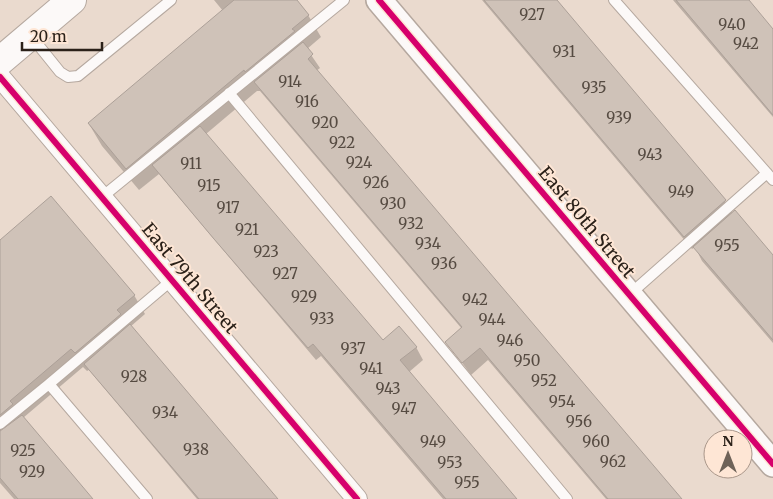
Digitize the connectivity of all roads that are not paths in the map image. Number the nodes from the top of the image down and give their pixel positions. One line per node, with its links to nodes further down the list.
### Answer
1 (72, 0): 6 (main road)
2 (171, 0): 6 (lane)
3 (344, 0): 9 (lane)
4 (379, 0): 13 (street, East 80th Street)
5 (614, 0): 10 (lane)
6 (30, 35): 7 (main road)
7 (0, 61)
8 (0, 77): 11 (street, East 79th Street)
9 (229, 93): 11 (lane); 19 (lane)
10 (770, 177): 13 (lane)
11 (102, 197): 12 (street, East 79th Street)
12 (172, 280): 14 (lane); 18 (street, East 79th Street)
13 (629, 294): 16 (street, East 80th Street)
14 (49, 384): 15 (lane); 17 (lane)
15 (0, 424)
16 (773, 464)
17 (147, 499)
18 (358, 499)
19 (567, 499)

